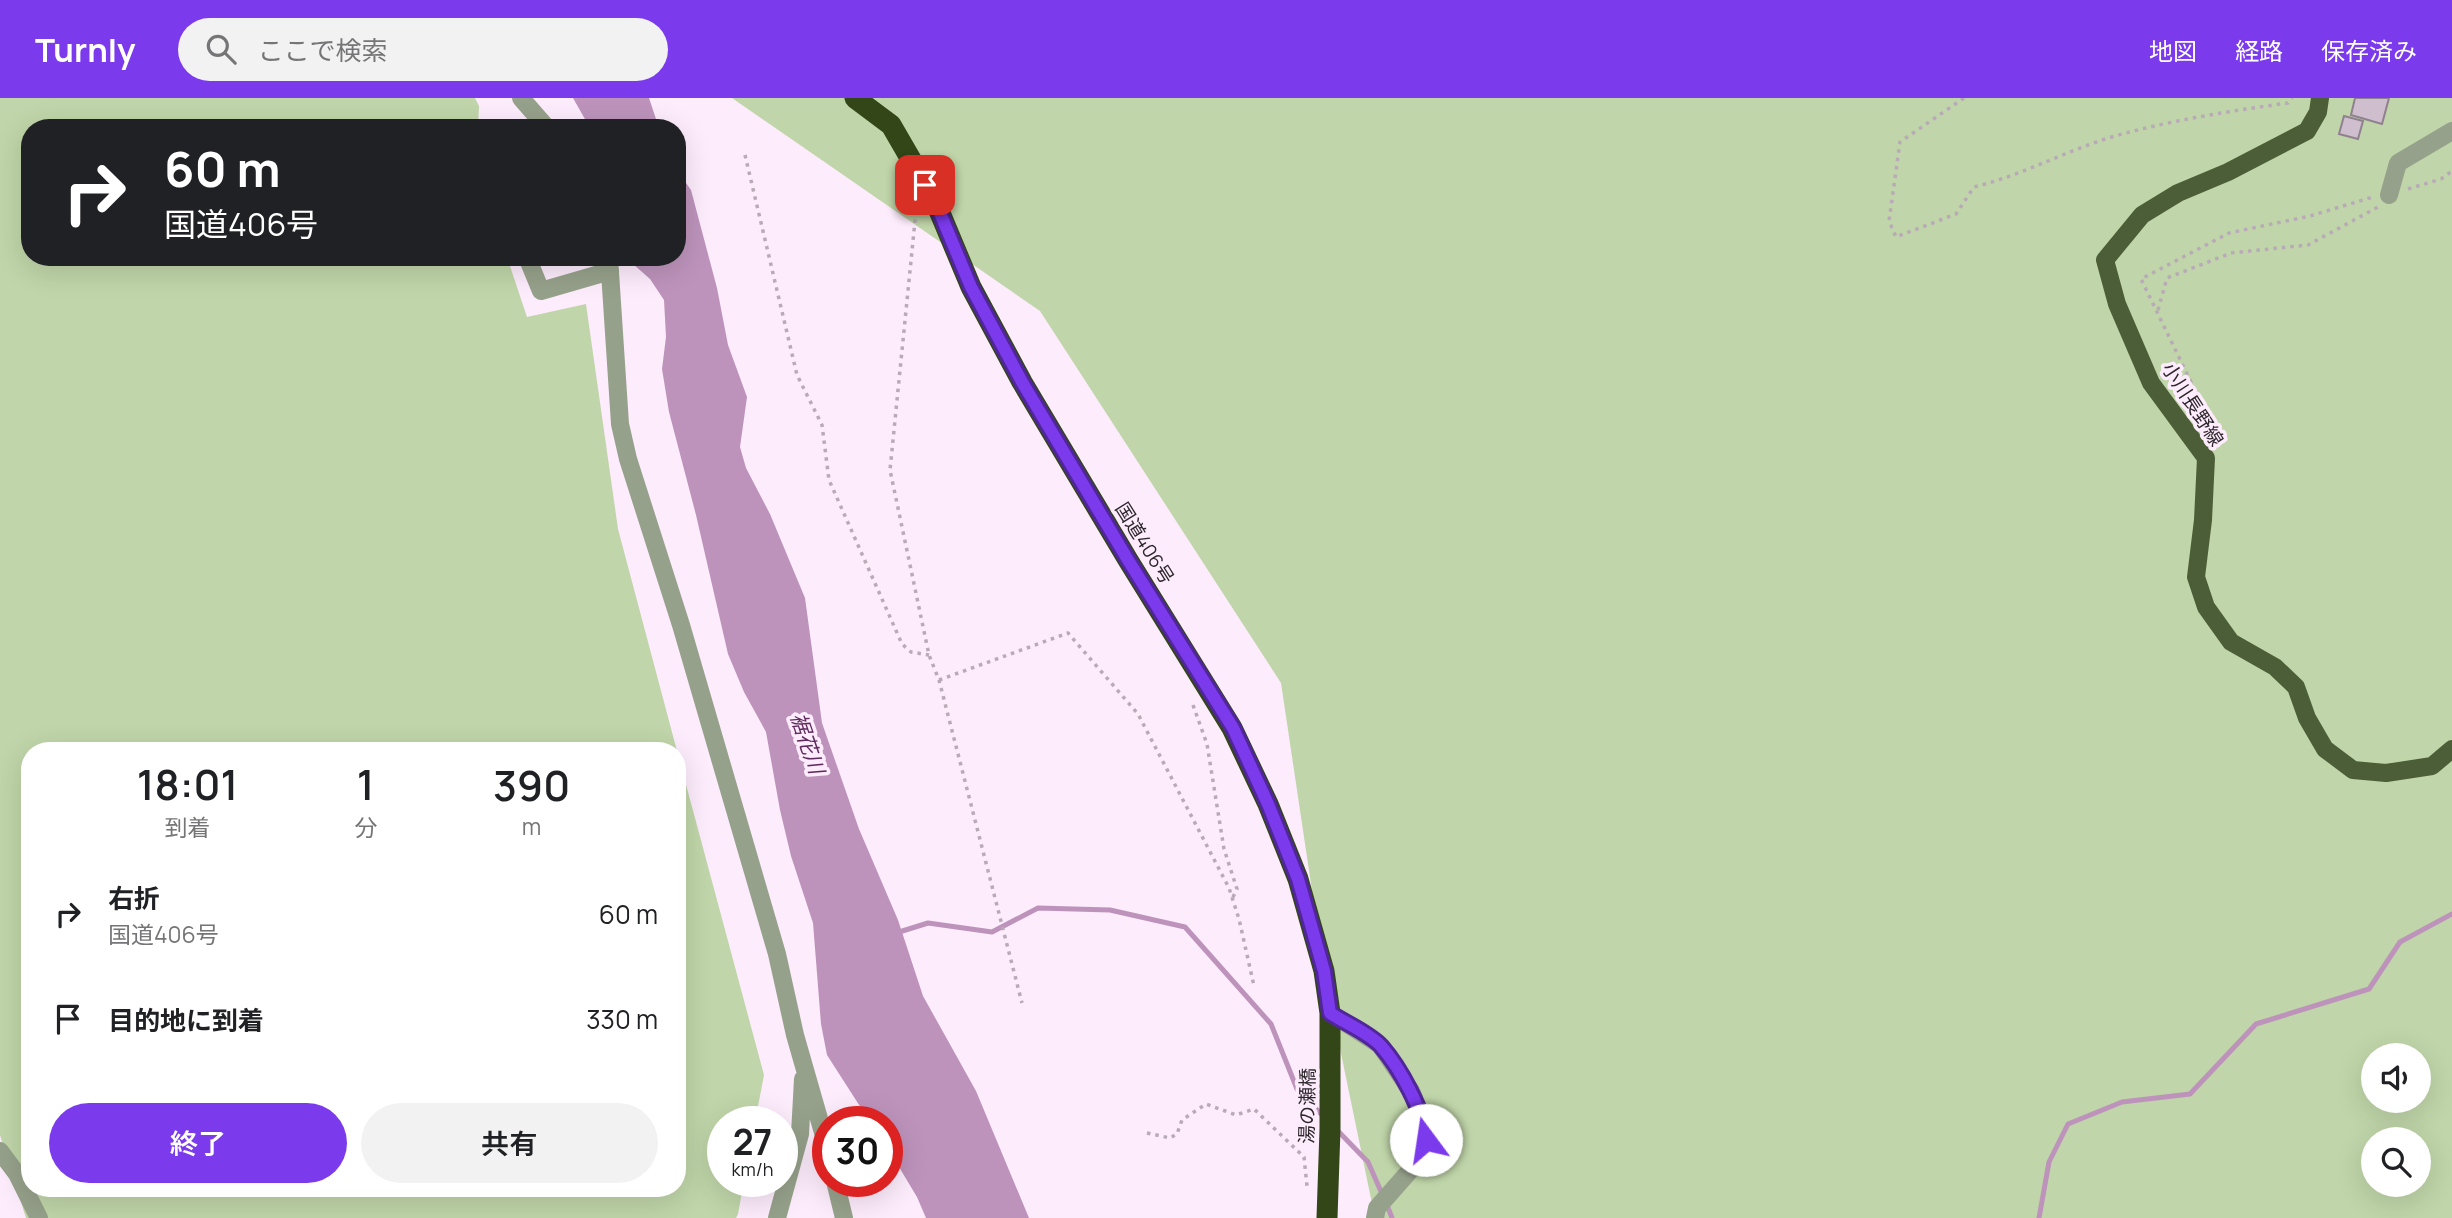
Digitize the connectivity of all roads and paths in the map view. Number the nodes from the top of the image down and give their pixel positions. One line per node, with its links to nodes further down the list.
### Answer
1 (521, 98): 6 (street)
2 (855, 98): 24 (highway, 国道406号)
3 (1964, 98): 4 (path)
4 (2292, 98)
5 (2322, 100): 16 (main road, 小川長野線)
6 (539, 119)
7 (2452, 131): 10 (street)
8 (745, 155): 17 (path)
9 (2452, 171): 10 (path)
10 (2389, 195): 15 (path); 15 (path)
11 (916, 201): 17 (path)
12 (531, 266): 13 (street)
13 (604, 266)
14 (609, 266): 26 (street)
15 (2157, 312): 16 (path)
16 (2160, 396): 20 (main road, 小川長野線)
17 (929, 654): 18 (path)
18 (939, 680): 21 (path); 23 (path)
19 (1193, 704): 21 (path)
20 (2452, 749)
21 (1232, 899): 22 (path)
22 (1254, 986)
23 (1022, 1003)
24 (1330, 1013): 25 (highway, 国道406号); 34 (street)
25 (1331, 1043): 38 (highway, 湯の瀬橋)
26 (804, 1065): 27 (street); 36 (street)
27 (816, 1106)
28 (1147, 1133): 31 (path)
29 (0, 1151): 30 (street)
30 (21, 1182)
31 (1307, 1194)
32 (28, 1197): 35 (street)
33 (839, 1197): 37 (street)
34 (1376, 1213)
35 (39, 1218)
36 (777, 1218)
37 (844, 1218)
38 (1327, 1218)

